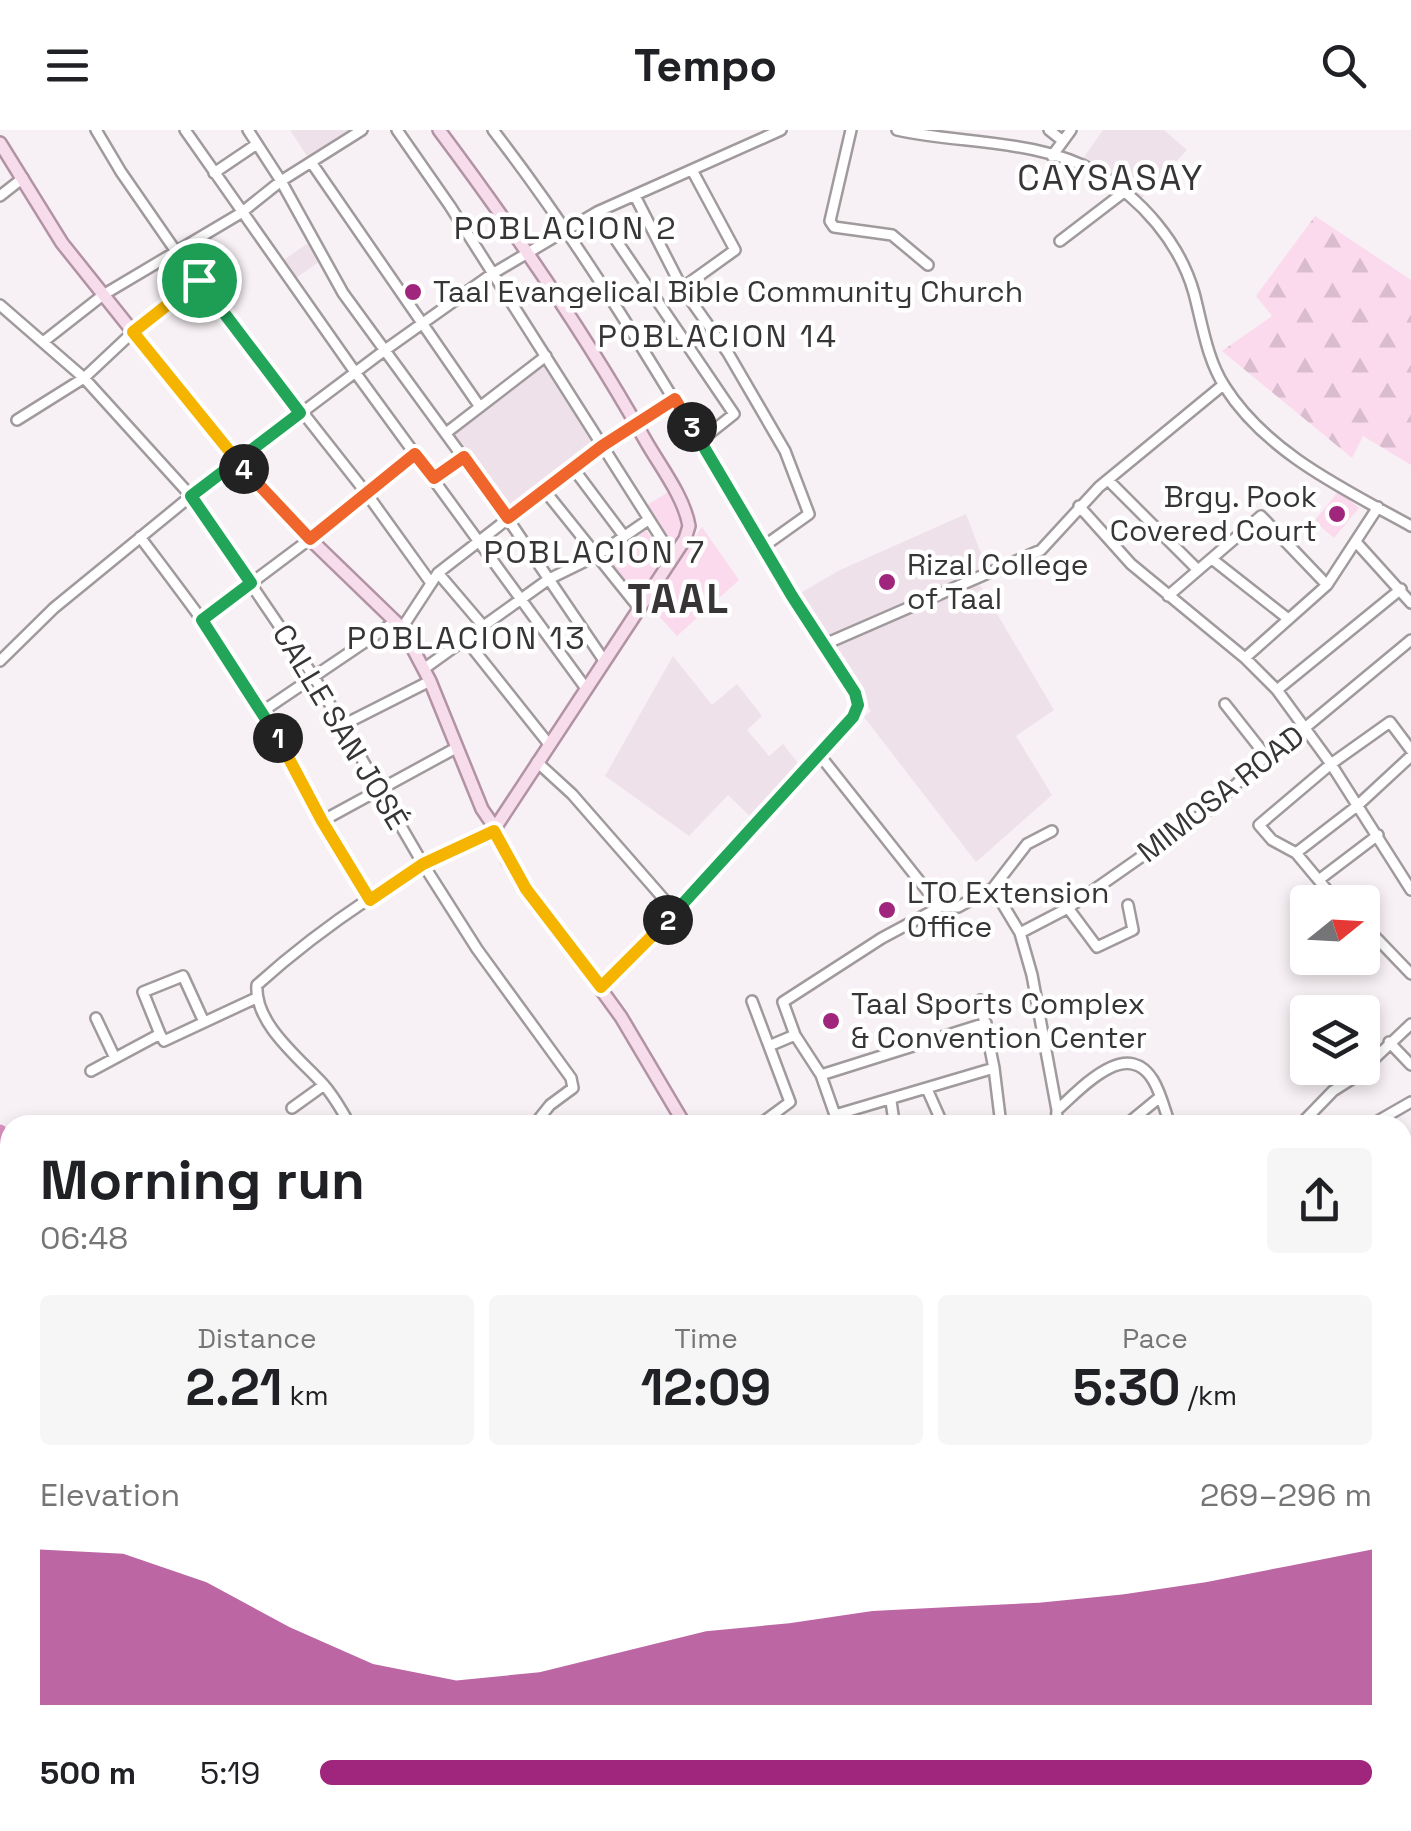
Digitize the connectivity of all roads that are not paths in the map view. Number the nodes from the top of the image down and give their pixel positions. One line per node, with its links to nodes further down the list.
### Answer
1 (96, 130): 29 (street)
2 (185, 130): 19 (street)
3 (248, 130): 15 (street)
4 (362, 130): 17 (street)
5 (397, 130): 32 (street)
6 (439, 130): 30 (main road)
7 (492, 130): 27 (street)
8 (781, 130): 18 (street)
9 (852, 130): 31 (street)
10 (897, 130): 16 (street)
11 (1048, 130): 13 (street)
12 (1071, 130): 13 (street)
13 (1063, 141): 16 (street)
14 (0, 144): 20 (main road)
15 (257, 144): 19 (street); 21 (street)
16 (1052, 156): 22 (street)
17 (311, 162): 21 (street); 37 (street)
18 (692, 170): 24 (street); 34 (street)
19 (214, 173): 26 (street)
20 (23, 178): 23 (street); 35 (main road)
21 (281, 181): 26 (street); 40 (street)
22 (1124, 192): 28 (street); 44 (street)
23 (0, 196)
24 (636, 196): 25 (street); 34 (street)
25 (597, 212): 27 (street); 51 (street)
26 (241, 213): 29 (street); 42 (street)
27 (564, 229): 30 (street); 45 (street)
28 (1060, 241)
29 (175, 250): 33 (street); 35 (street)
30 (528, 252): 32 (street); 49 (main road)
31 (928, 264)
32 (492, 274): 37 (street); 41 (street)
33 (199, 280): 38 (street); 47 (street)
34 (682, 288): 72 (street)
35 (104, 295): 38 (main road); 39 (street)
36 (0, 305): 39 (street, CALLE SAN JOSÉ)
37 (420, 325): 40 (street); 46 (street)
38 (133, 332): 43 (street); 55 (main road)
39 (43, 342): 43 (street, CALLE SAN JOSÉ)
40 (385, 350): 42 (street); 50 (street)
41 (546, 356): 46 (street); 52 (street)
42 (355, 372): 47 (street); 53 (street)
43 (84, 378): 48 (street); 61 (street, CALLE SAN JOSÉ)
44 (1223, 385): 58 (street); 63 (street)
45 (675, 399): 49 (street); 51 (street)
46 (480, 407): 50 (street)
47 (300, 413): 55 (street); 60 (street)
48 (17, 420)
49 (636, 424): 52 (street); 74 (main road)
50 (446, 433): 54 (street)
51 (700, 440): 72 (street)
52 (602, 446): 56 (street); 65 (street)
53 (415, 454): 57 (street); 60 (street)
54 (464, 457): 57 (street); 64 (street)
55 (238, 462): 61 (street); 69 (main road)
56 (573, 468): 59 (street); 67 (street)
57 (434, 478): 70 (street)
58 (1108, 480): 62 (street); 76 (street)
59 (544, 491): 64 (street); 73 (street)
60 (367, 494): 69 (street); 77 (street)
61 (191, 496): 68 (street); 79 (street, CALLE SAN JOSÉ)
62 (1080, 506): 82 (street); 92 (street)
63 (1378, 508): 66 (street); 71 (street)
64 (508, 518): 70 (street); 78 (street)
65 (648, 520): 67 (street); 74 (street)
66 (1411, 526)
67 (624, 536): 73 (street)
68 (140, 537): 87 (street); 95 (street)
69 (310, 539): 79 (street); 88 (main road)
70 (479, 541): 77 (street); 83 (street)
71 (1356, 542): 80 (street); 81 (street)
72 (764, 546): 92 (street)
73 (596, 556): 78 (street); 85 (street)
74 (672, 557): 85 (main road)
75 (1212, 558): 76 (street); 80 (street); 86 (street)
76 (1197, 569): 82 (street)
77 (435, 578): 88 (street); 89 (street)
78 (549, 579): 83 (street); 94 (street)
79 (251, 583): 87 (street); 97 (street, CALLE SAN JOSÉ)
80 (1327, 585): 86 (street)
81 (1401, 589): 84 (street); 100 (street)
82 (1168, 596): 93 (street)
83 (522, 599): 89 (street); 99 (street)
84 (1411, 603)
85 (639, 608): 94 (main road)
86 (1287, 618): 93 (street)
87 (202, 620): 102 (street)
88 (399, 624): 96 (main road); 97 (street)
89 (484, 626): 90 (street)
90 (466, 640): 96 (street); 105 (street)
91 (1411, 640): 104 (street, MIMOSA ROAD)
92 (823, 645): 107 (street)
93 (1245, 658): 100 (street)
94 (604, 660): 99 (main road)
95 (0, 661)
96 (424, 668): 98 (main road)
97 (314, 677): 102 (street); 103 (street, CALLE SAN JOSÉ)
98 (430, 681): 103 (street); 106 (main road)
99 (586, 687): 105 (main road)
100 (1277, 690): 104 (street)
101 (1225, 704): 109 (street)
102 (263, 711): 114 (street)
103 (343, 726): 112 (street, CALLE SAN JOSÉ)
104 (1306, 728): 109 (street, MIMOSA ROAD); 111 (street)
105 (548, 744): 110 (main road)
106 (456, 748): 112 (street); 115 (main road)
107 (818, 753): 126 (street); 128 (street)
108 (1411, 753): 111 (street); 113 (street)
109 (1266, 756): 127 (street, MIMOSA ROAD)
110 (537, 762): 115 (main road); 128 (street)
111 (1331, 764): 113 (street); 118 (street)
112 (380, 790): 114 (street); 119 (street, CALLE SAN JOSÉ)
113 (1357, 806): 117 (street); 118 (street)
114 (322, 821): 124 (street)
115 (494, 829): 119 (street); 132 (main road)
116 (1052, 830): 122 (street)
117 (1378, 835): 120 (street); 123 (street)
118 (1296, 853): 120 (street)
119 (423, 864): 124 (street); 157 (street, CALLE SAN JOSÉ)
120 (1320, 879): 121 (street)
121 (1324, 885)
122 (993, 888): 126 (street); 129 (street)
123 (1411, 890)
124 (370, 900): 133 (street)
125 (1128, 905): 127 (street)
126 (940, 907): 141 (street)
127 (1068, 908): 129 (street, MIMOSA ROAD)
128 (676, 913): 132 (street)
129 (1020, 932): 155 (street)
130 (1380, 942): 131 (street)
131 (1411, 974)
132 (601, 987): 158 (main road)
133 (256, 998): 137 (street); 149 (street)
134 (980, 1000): 138 (street)
135 (752, 1001): 143 (street)
136 (96, 1018): 144 (street)
137 (204, 1022): 140 (street); 140 (street)
138 (986, 1022): 146 (street); 148 (street)
139 (1411, 1024): 142 (street)
140 (160, 1034): 144 (street)
141 (796, 1034): 143 (street); 148 (street)
142 (1390, 1042): 145 (street); 168 (street)
143 (769, 1046): 159 (street)
144 (115, 1058): 147 (street)
145 (1411, 1065)
146 (994, 1068): 150 (street); 164 (street)
147 (91, 1071)
148 (821, 1075): 160 (street)
149 (324, 1085): 154 (street); 156 (street)
150 (927, 1089): 152 (street); 163 (street)
151 (1160, 1097): 155 (street); 166 (street); 167 (street)
152 (890, 1101): 161 (street); 162 (street)
153 (1411, 1102): 169 (street)
154 (292, 1108)
155 (1057, 1110): 165 (street)
156 (344, 1115)
157 (542, 1115)
158 (679, 1115)
159 (772, 1115)
160 (831, 1115)
161 (847, 1115)
162 (893, 1115)
163 (938, 1115)
164 (1000, 1115)
165 (1057, 1115)
166 (1138, 1115)
167 (1166, 1115)
168 (1310, 1115)
169 (1388, 1115)

